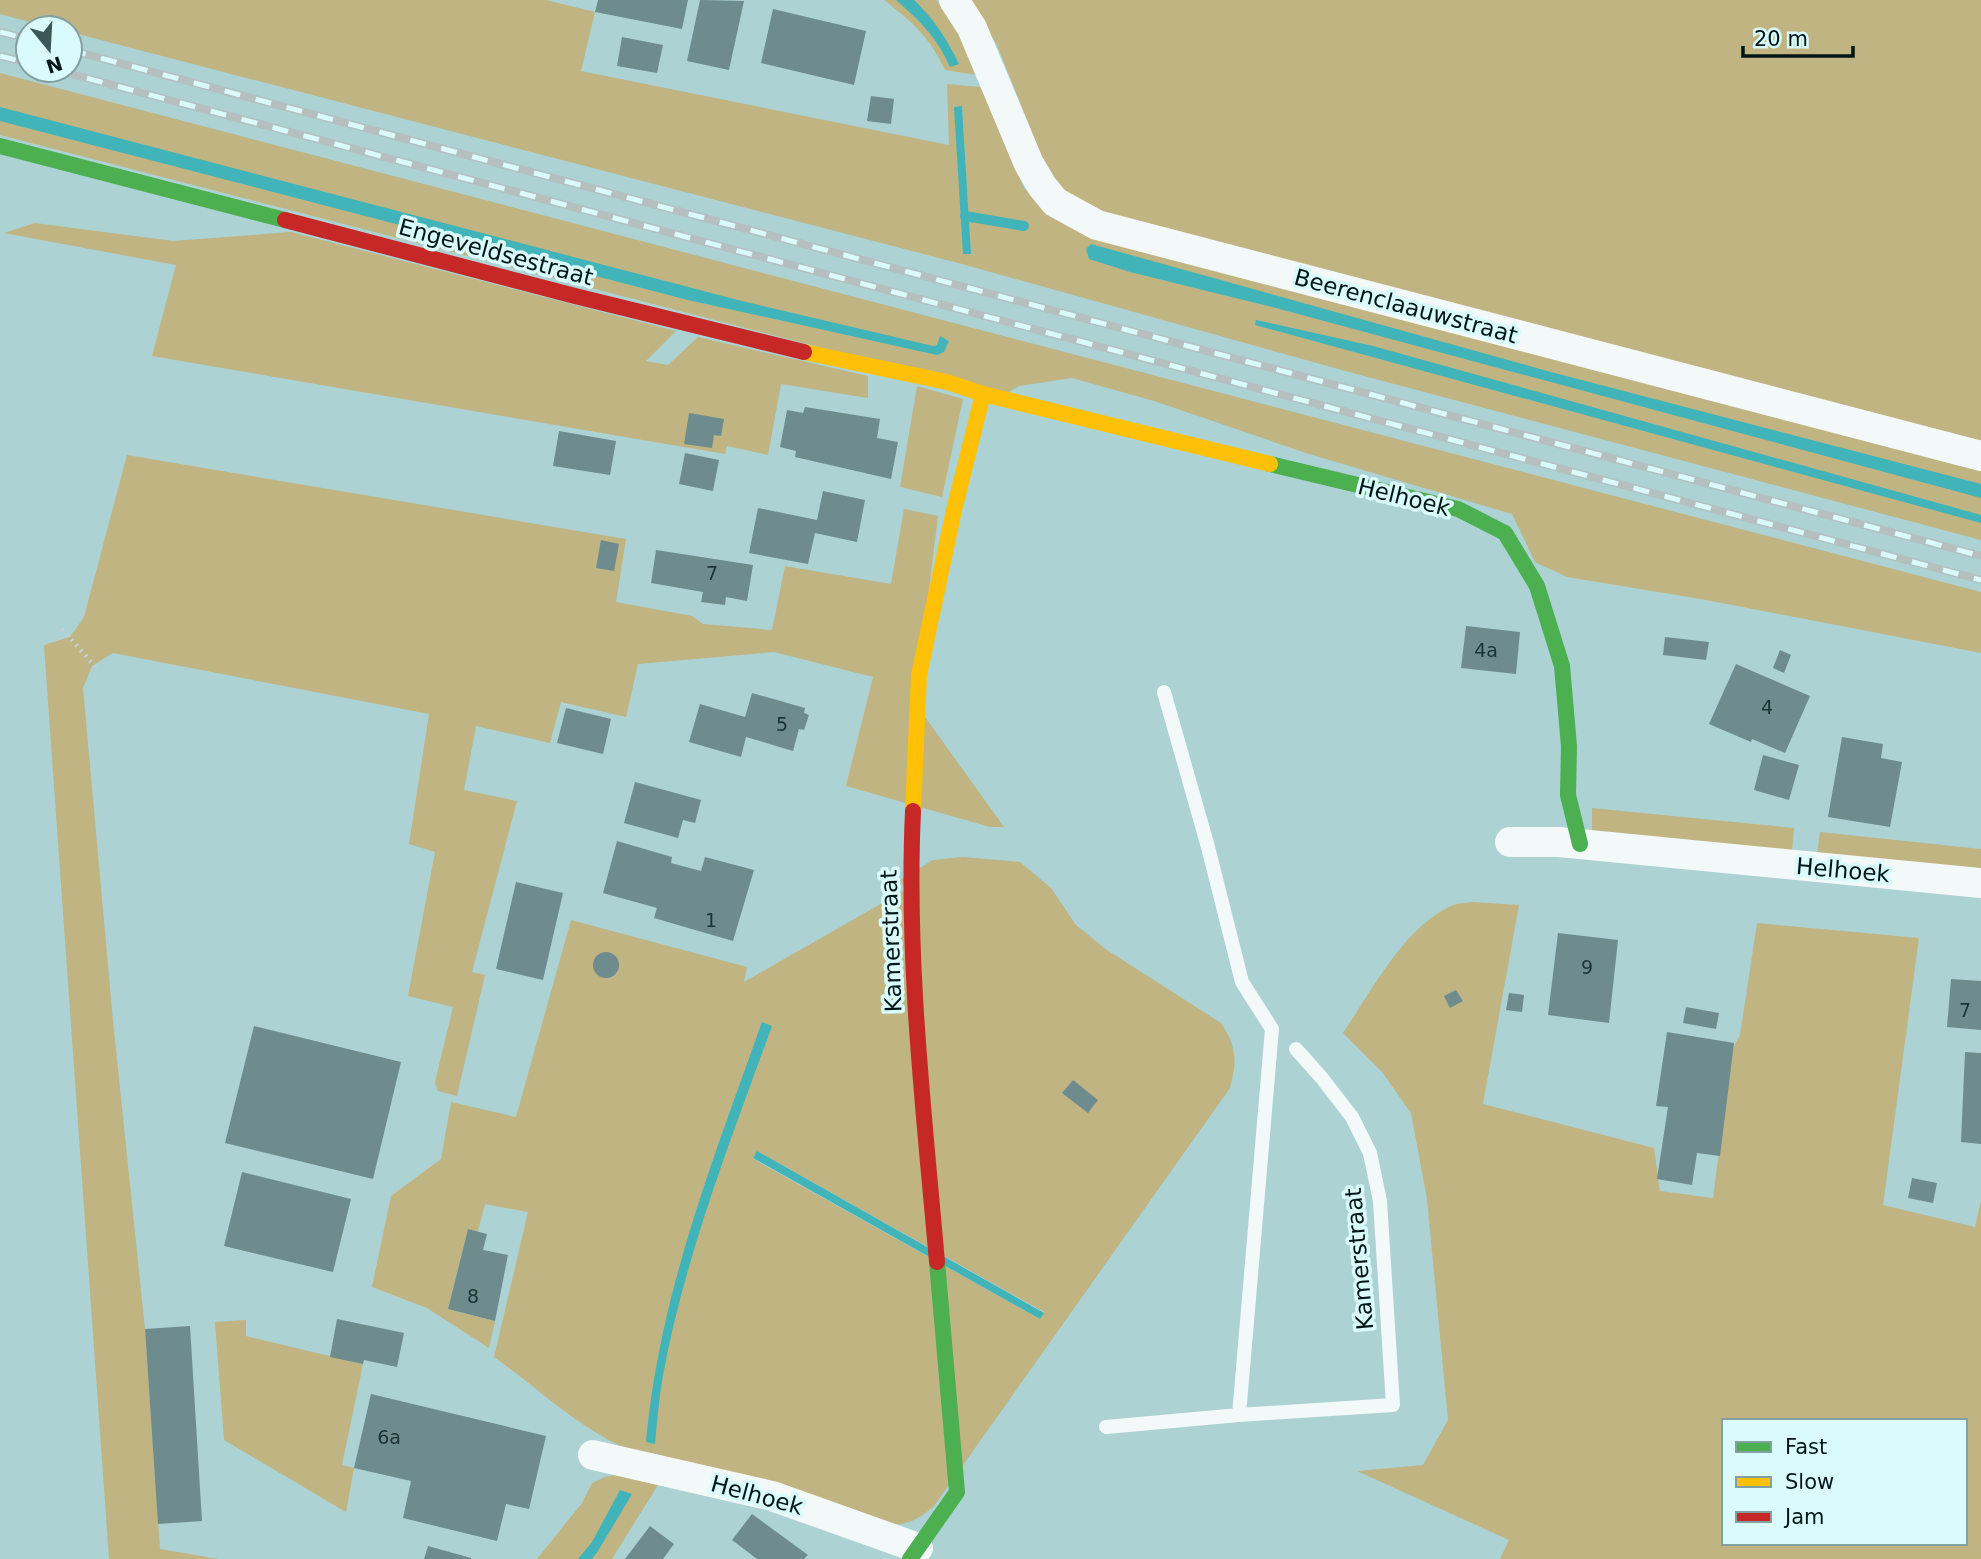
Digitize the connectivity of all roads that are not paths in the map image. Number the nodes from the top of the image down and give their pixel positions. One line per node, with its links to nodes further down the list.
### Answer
1 (954, 0): 4 (street, Beerenclaauwstraat)
2 (0, 146): 3 (street, Engeveldsestraat)
3 (983, 394): 7 (street, Helhoek); 13 (street, Kamerstraat)
4 (1981, 456)
5 (1164, 692): 10 (lane)
6 (1510, 842): 7 (street, Helhoek)
7 (1580, 844): 8 (street, Helhoek)
8 (1981, 883)
9 (1296, 1049): 10 (lane, Kamerstraat)
10 (1239, 1415): 11 (lane)
11 (1106, 1427)
12 (593, 1455): 14 (street, Helhoek)
13 (957, 1492): 14 (street, Helhoek)
14 (914, 1553)

